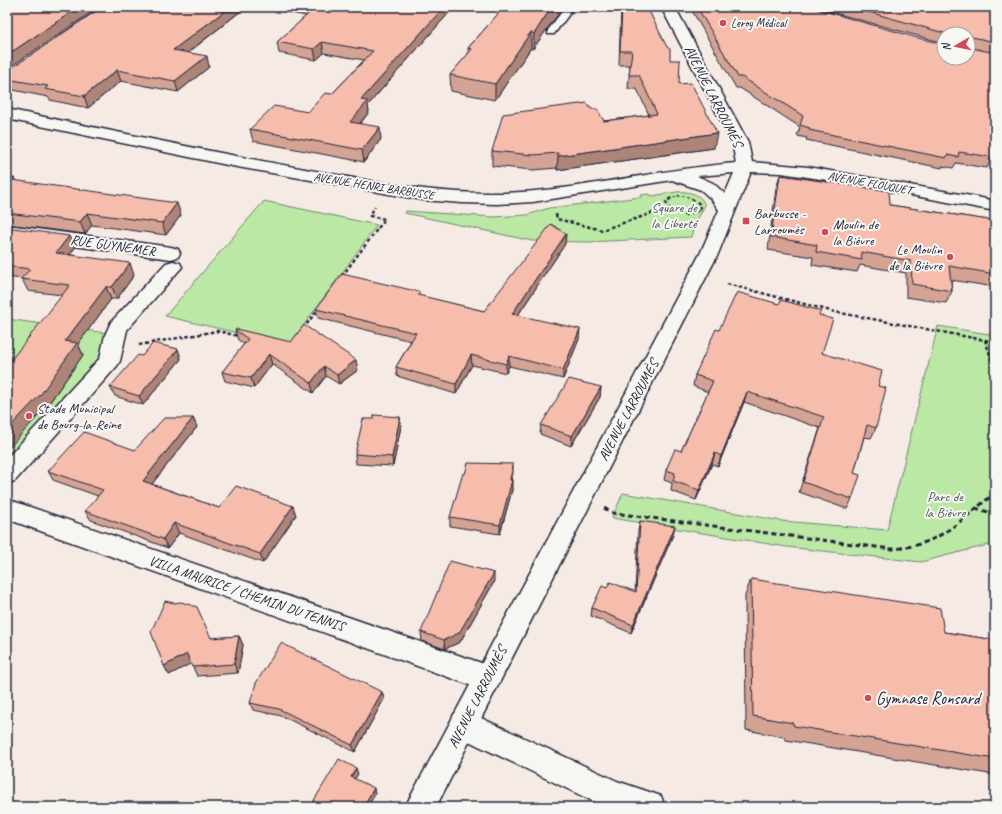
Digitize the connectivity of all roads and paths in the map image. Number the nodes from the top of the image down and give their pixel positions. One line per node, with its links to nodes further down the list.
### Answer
1 (668, 7): 5 (main road, AVENUE LARROUMÈS)
2 (567, 11): 3 (lane)
3 (551, 32)
4 (7, 114): 6 (main road, AVENUE HENRI BARBUSSE)
5 (745, 167): 6 (main road, AVENUE HENRI BARBUSSE); 8 (main road, AVENUE FLOUQUET); 9 (main road, AVENUE LARROUMÈS)
6 (671, 176): 9 (main road)
7 (378, 202): 13 (path)
8 (995, 206)
9 (727, 209): 24 (main road, AVENUE LARROUMÈS)
10 (670, 210): 10 (path); 11 (path)
11 (555, 212)
12 (7, 231): 20 (main road, RUE GUYNEMER)
13 (342, 277)
14 (727, 284): 18 (path)
15 (318, 309): 16 (path)
16 (299, 334)
17 (246, 337): 20 (path)
18 (985, 340): 19 (path); 21 (path)
19 (995, 342)
20 (113, 349): 22 (main road)
21 (995, 369)
22 (7, 474)
23 (995, 493): 25 (path)
24 (583, 496): 25 (path); 28 (main road, AVENUE LARROUMÈS)
25 (974, 508): 27 (path)
26 (7, 509): 28 (main road, VILLA MAURICE / CHEMIN DU TENNIS)
27 (995, 514)
28 (487, 678): 29 (main road, AVENUE LARROUMÈS)
29 (464, 724): 30 (main road, AVENUE LARROUMÈS); 31 (main road)
30 (420, 807)
31 (650, 807)

